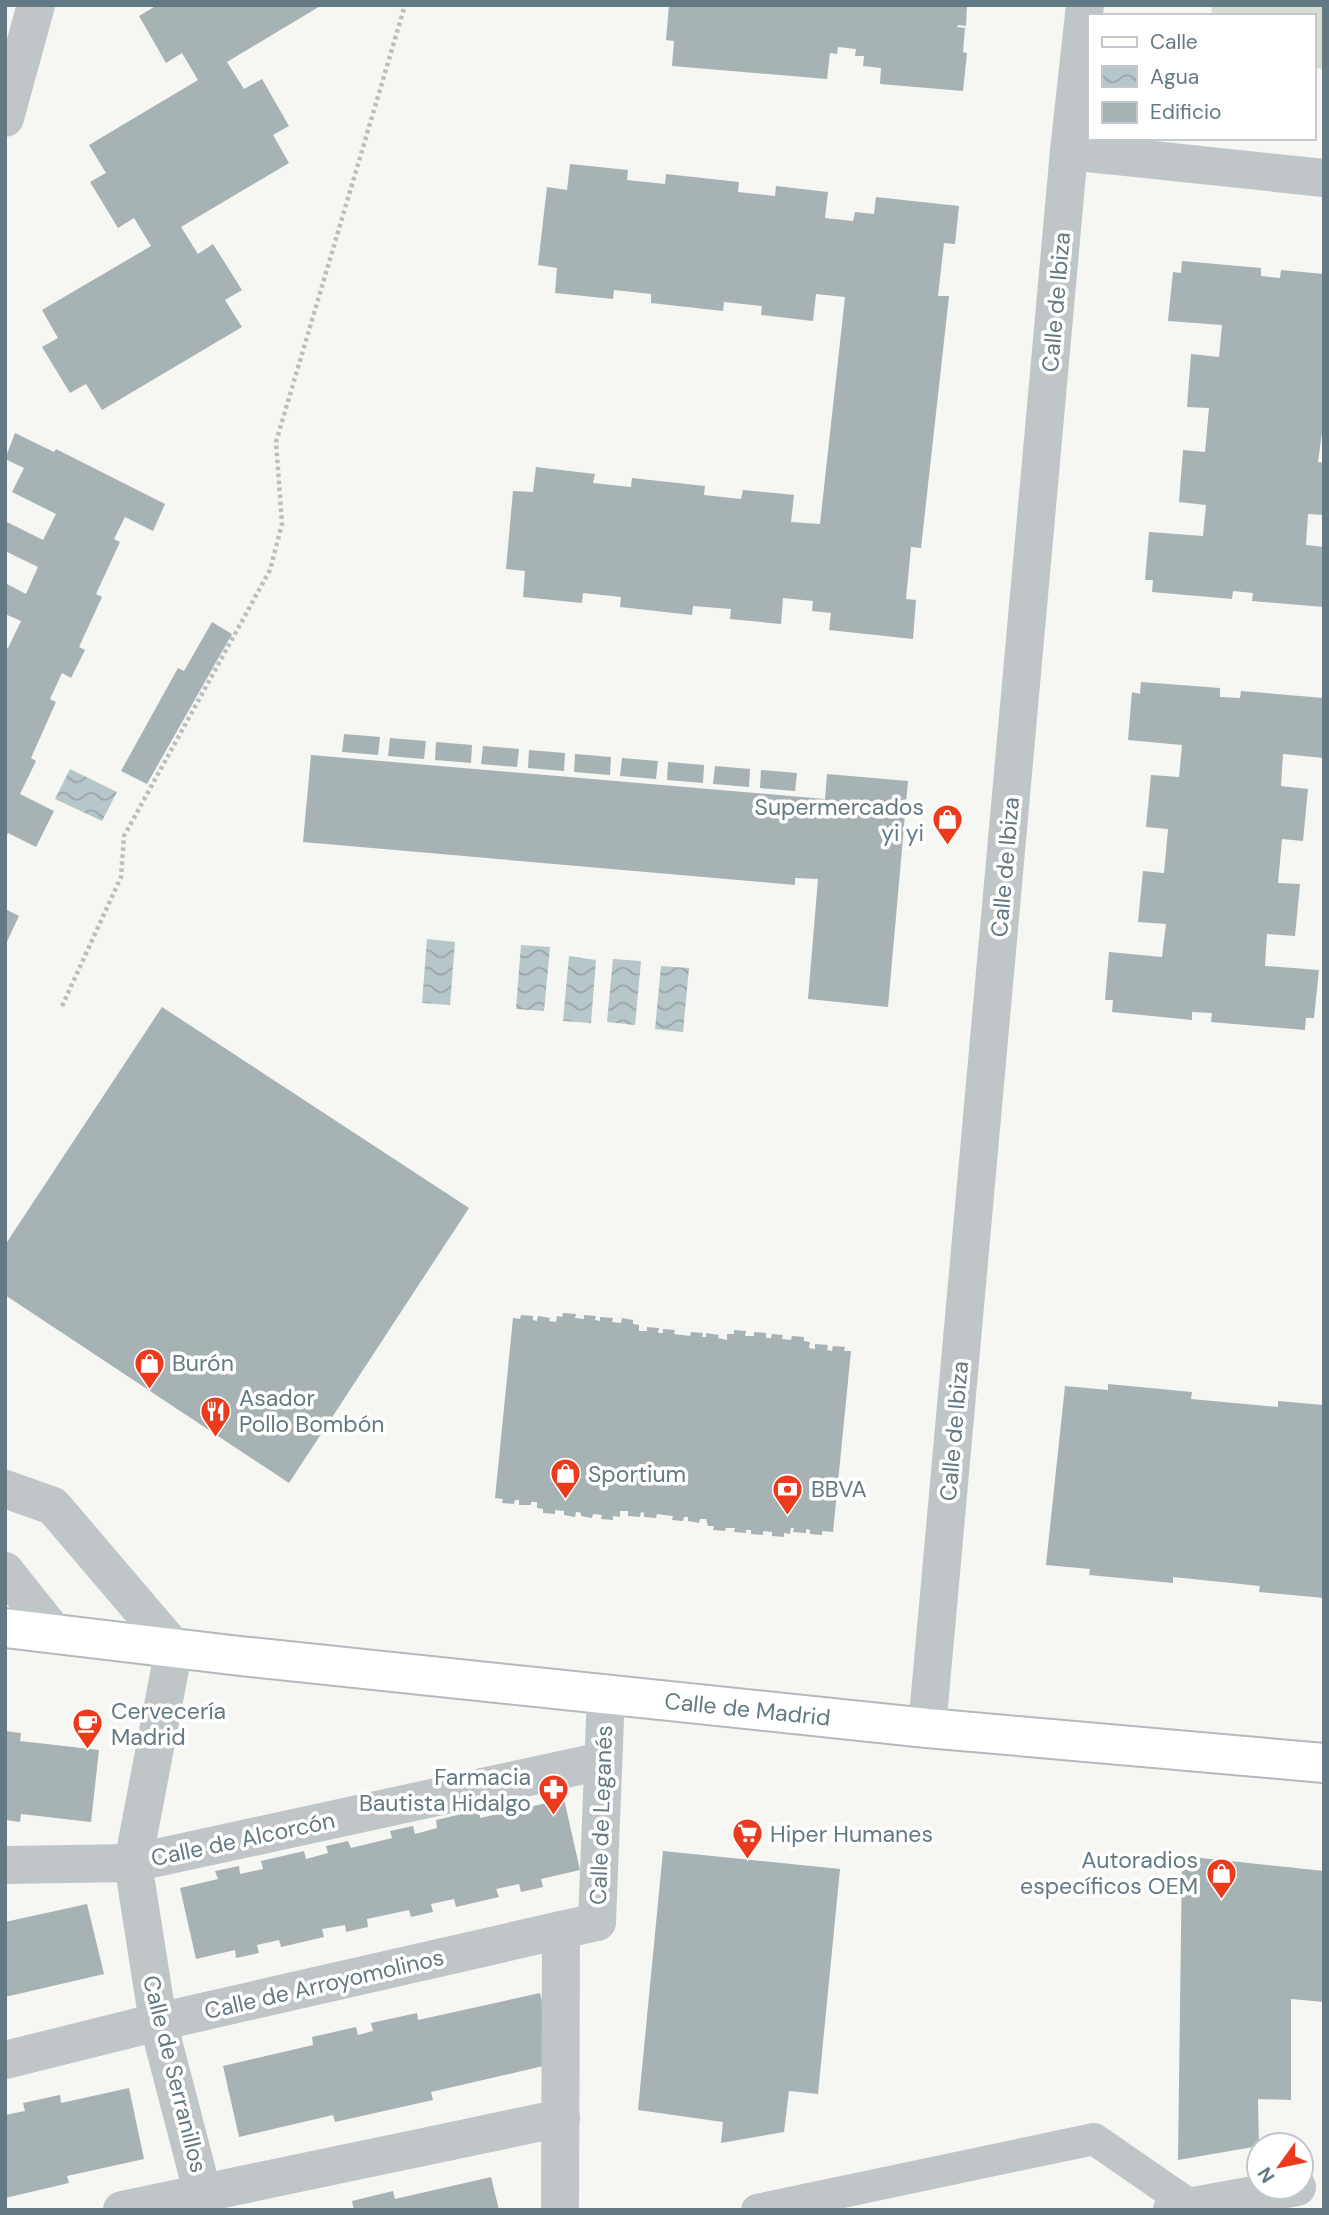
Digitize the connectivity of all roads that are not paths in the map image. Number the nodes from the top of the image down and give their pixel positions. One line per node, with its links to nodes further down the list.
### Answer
1 (36, 5): 3 (street)
2 (1084, 5): 4 (street, Calle de Ibiza)
3 (5, 118)
4 (1069, 151): 5 (street); 12 (street, Calle de Ibiza)
5 (1324, 178)
6 (5, 1489): 10 (street)
7 (5, 1571): 9 (street)
8 (5, 1628): 9 (main road, Calle de Madrid)
9 (55, 1634): 10 (main road, Calle de Madrid)
10 (174, 1648): 11 (main road, Calle de Madrid); 15 (street, Calle de Serranillos)
11 (606, 1694): 12 (main road, Calle de Madrid); 13 (street, Calle de Leganés)
12 (927, 1728): 14 (main road, Calle de Madrid)
13 (602, 1761): 15 (street, Calle de Alcorcón); 17 (street, Calle de Leganés)
14 (1324, 1763)
15 (133, 1863): 16 (street, Calle de Alcorcón); 18 (street, Calle de Serranillos)
16 (5, 1865)
17 (579, 1926): 18 (street, Calle de Arroyomolinos); 20 (street, Calle de Leganés)
18 (158, 2022): 19 (street, Calle de Arroyomolinos); 22 (street, Calle de Serranillos)
19 (5, 2060)
20 (561, 2118): 22 (street); 25 (street, Calle de Leganés)
21 (1245, 2197): 23 (street)
22 (206, 2201): 24 (street)
23 (1181, 2208): 26 (lane)
24 (122, 2210)
25 (560, 2210)
26 (757, 2210)

